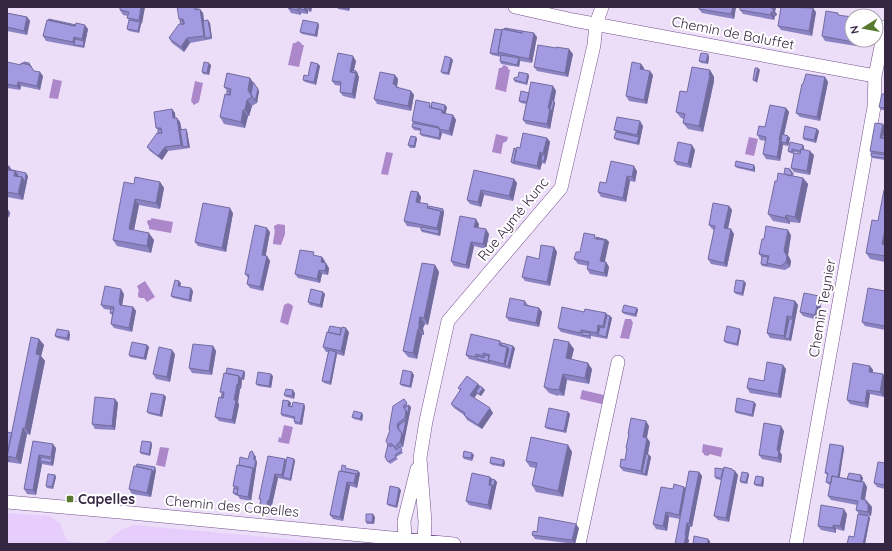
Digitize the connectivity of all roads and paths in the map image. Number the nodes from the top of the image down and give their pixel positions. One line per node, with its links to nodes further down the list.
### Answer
1 (515, 7): 3 (street, Chemin de Baluffet)
2 (602, 7): 3 (street, Rue Aymé Kunc)
3 (596, 24): 5 (street, Chemin de Baluffet); 8 (street, Rue Aymé Kunc)
4 (885, 27): 5 (street, Chemin Teynier)
5 (875, 76): 6 (street); 15 (street, Chemin Teynier)
6 (885, 88)
7 (618, 362): 14 (street)
8 (426, 421): 9 (street, Rue Aymé Kunc); 12 (street, Rue Aymé Kunc)
9 (420, 458): 11 (street, Rue Aymé Kunc); 12 (street, Rue Aymé Kunc)
10 (7, 502): 11 (street, Chemin des Capelles)
11 (405, 539): 12 (street, Chemin des Capelles)
12 (424, 541): 13 (street, Chemin des Capelles)
13 (454, 544)
14 (579, 544)
15 (796, 544)

